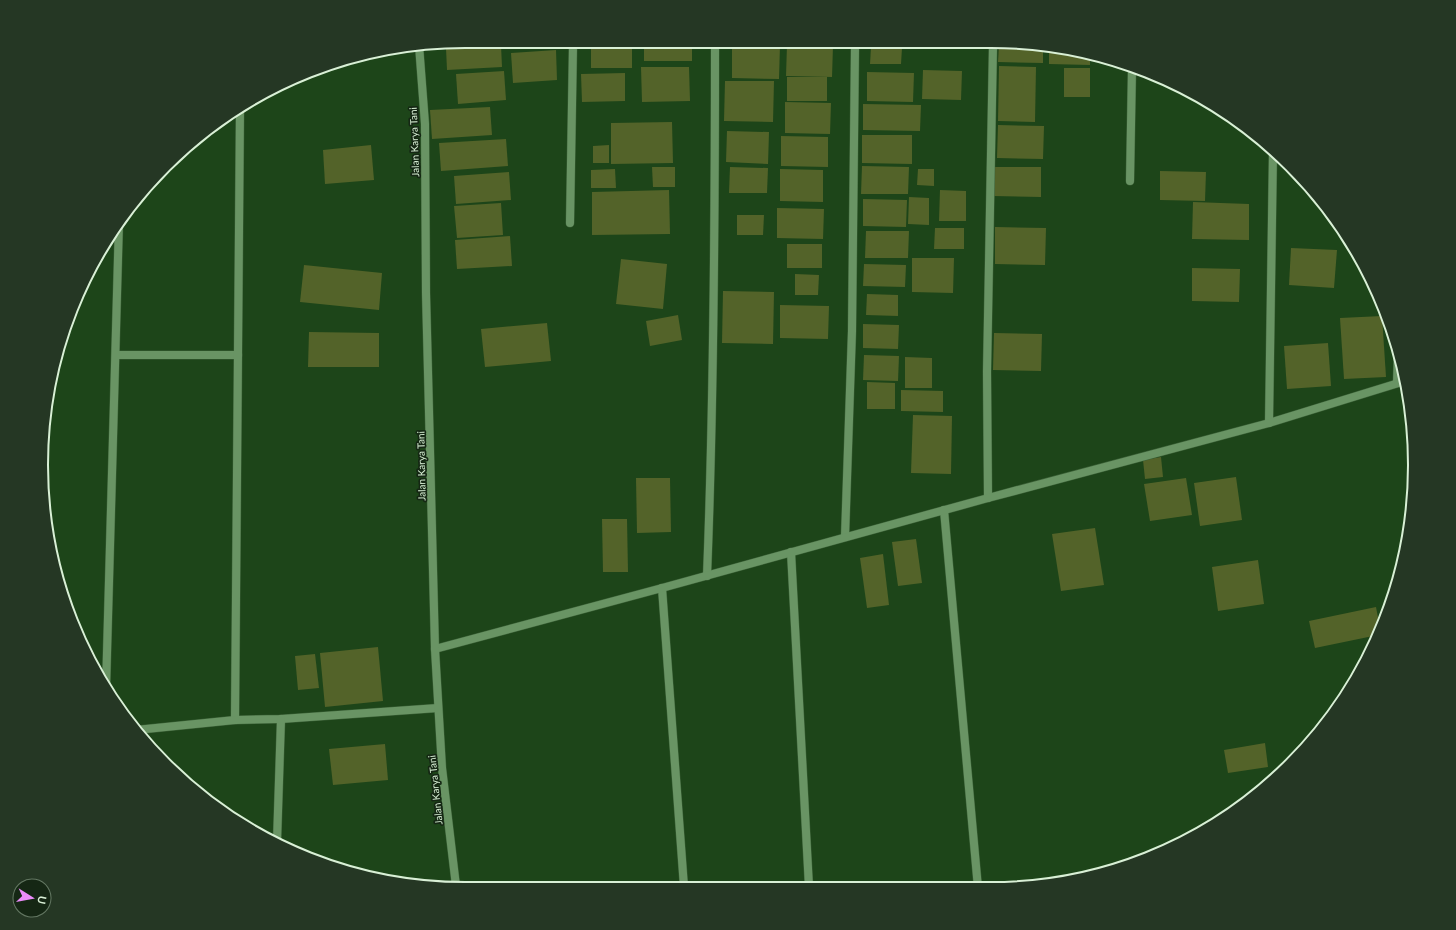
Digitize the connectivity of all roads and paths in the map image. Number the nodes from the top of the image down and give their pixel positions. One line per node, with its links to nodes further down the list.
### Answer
1 (573, 48): 10 (street)
2 (715, 48): 20 (street)
3 (855, 48): 18 (street)
4 (993, 48): 16 (street)
5 (419, 51): 22 (street, Jalan Karya Tani)
6 (1132, 73): 9 (street)
7 (240, 114): 13 (street)
8 (1273, 158): 15 (street)
9 (1130, 181)
10 (570, 223)
11 (119, 232): 12 (street)
12 (116, 355): 13 (street); 23 (street)
13 (238, 355): 26 (street)
14 (1400, 382): 15 (street)
15 (1269, 423): 16 (street)
16 (988, 498): 17 (street)
17 (944, 510): 18 (street); 32 (street)
18 (845, 537): 19 (street)
19 (791, 552): 20 (street); 31 (street)
20 (707, 576): 21 (street)
21 (662, 588): 22 (street); 30 (street)
22 (435, 648): 24 (street, Jalan Karya Tani)
23 (106, 678)
24 (438, 708): 25 (street); 29 (street, Jalan Karya Tani)
25 (281, 719): 26 (street); 28 (street)
26 (235, 720): 27 (street)
27 (142, 729)
28 (277, 837)
29 (455, 882)
30 (684, 882)
31 (809, 882)
32 (977, 882)

